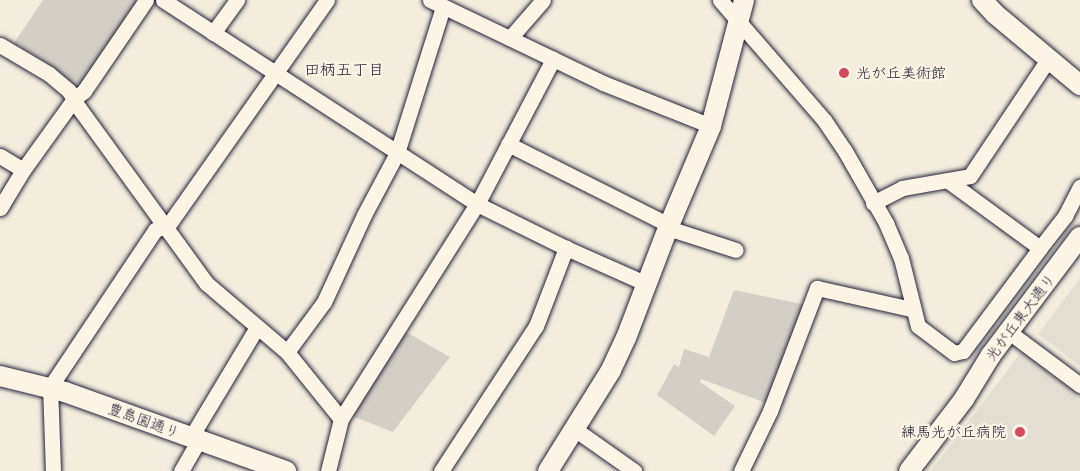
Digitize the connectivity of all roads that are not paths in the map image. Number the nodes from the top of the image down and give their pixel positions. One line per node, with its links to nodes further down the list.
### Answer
1 (146, 0): 20 (street)
2 (163, 0): 12 (street)
3 (237, 0): 12 (street)
4 (327, 0): 18 (street)
5 (543, 0): 13 (street)
6 (720, 0): 11 (street)
7 (744, 0): 11 (street)
8 (982, 0): 16 (street)
9 (995, 0): 17 (street)
10 (436, 3): 13 (street); 23 (street)
11 (738, 22): 21 (street); 28 (street)
12 (213, 33): 18 (street)
13 (510, 38): 15 (street)
14 (0, 45): 20 (street)
15 (553, 58): 21 (street); 22 (street)
16 (1049, 58): 19 (street); 26 (street)
17 (1080, 67)
18 (274, 74): 23 (street); 32 (street)
19 (1080, 85)
20 (74, 99): 25 (street); 32 (street)
21 (711, 126): 31 (street)
22 (508, 144): 29 (street); 31 (street)
23 (397, 153): 29 (street); 44 (street)
24 (0, 156): 25 (street)
25 (23, 170): 30 (street)
26 (947, 180): 28 (street); 35 (street)
27 (1080, 187): 35 (street)
28 (873, 203): 40 (street)
29 (477, 204): 34 (street); 49 (street)
30 (0, 208)
31 (668, 226): 36 (street); 38 (street)
32 (164, 227): 42 (street); 47 (street)
33 (1080, 237): 41 (street, 光が丘東大通り)
34 (566, 248): 38 (street); 56 (street)
35 (1040, 248): 39 (street)
36 (736, 250)
37 (1080, 256): 43 (street, 光が丘東大通り)
38 (647, 284): 50 (street)
39 (1000, 302): 40 (street); 41 (street)
40 (911, 309): 59 (street)
41 (1020, 316): 48 (street, 光が丘東大通り)
42 (257, 327): 44 (street); 51 (street)
43 (1017, 338): 46 (street); 48 (street, 光が丘東大通り)
44 (287, 352): 49 (street)
45 (0, 376): 47 (street, 豊島園通り)
46 (1080, 385)
47 (50, 387): 51 (street, 豊島園通り); 52 (street)
48 (964, 399): 60 (street, 光が丘東大通り)
49 (341, 419): 55 (street)
50 (573, 428): 57 (street); 58 (street)
51 (195, 438): 53 (street); 54 (street, 豊島園通り)
52 (54, 471)
53 (181, 471)
54 (286, 471)
55 (328, 471)
56 (441, 471)
57 (548, 471)
58 (634, 471)
59 (741, 471)
60 (909, 471)

